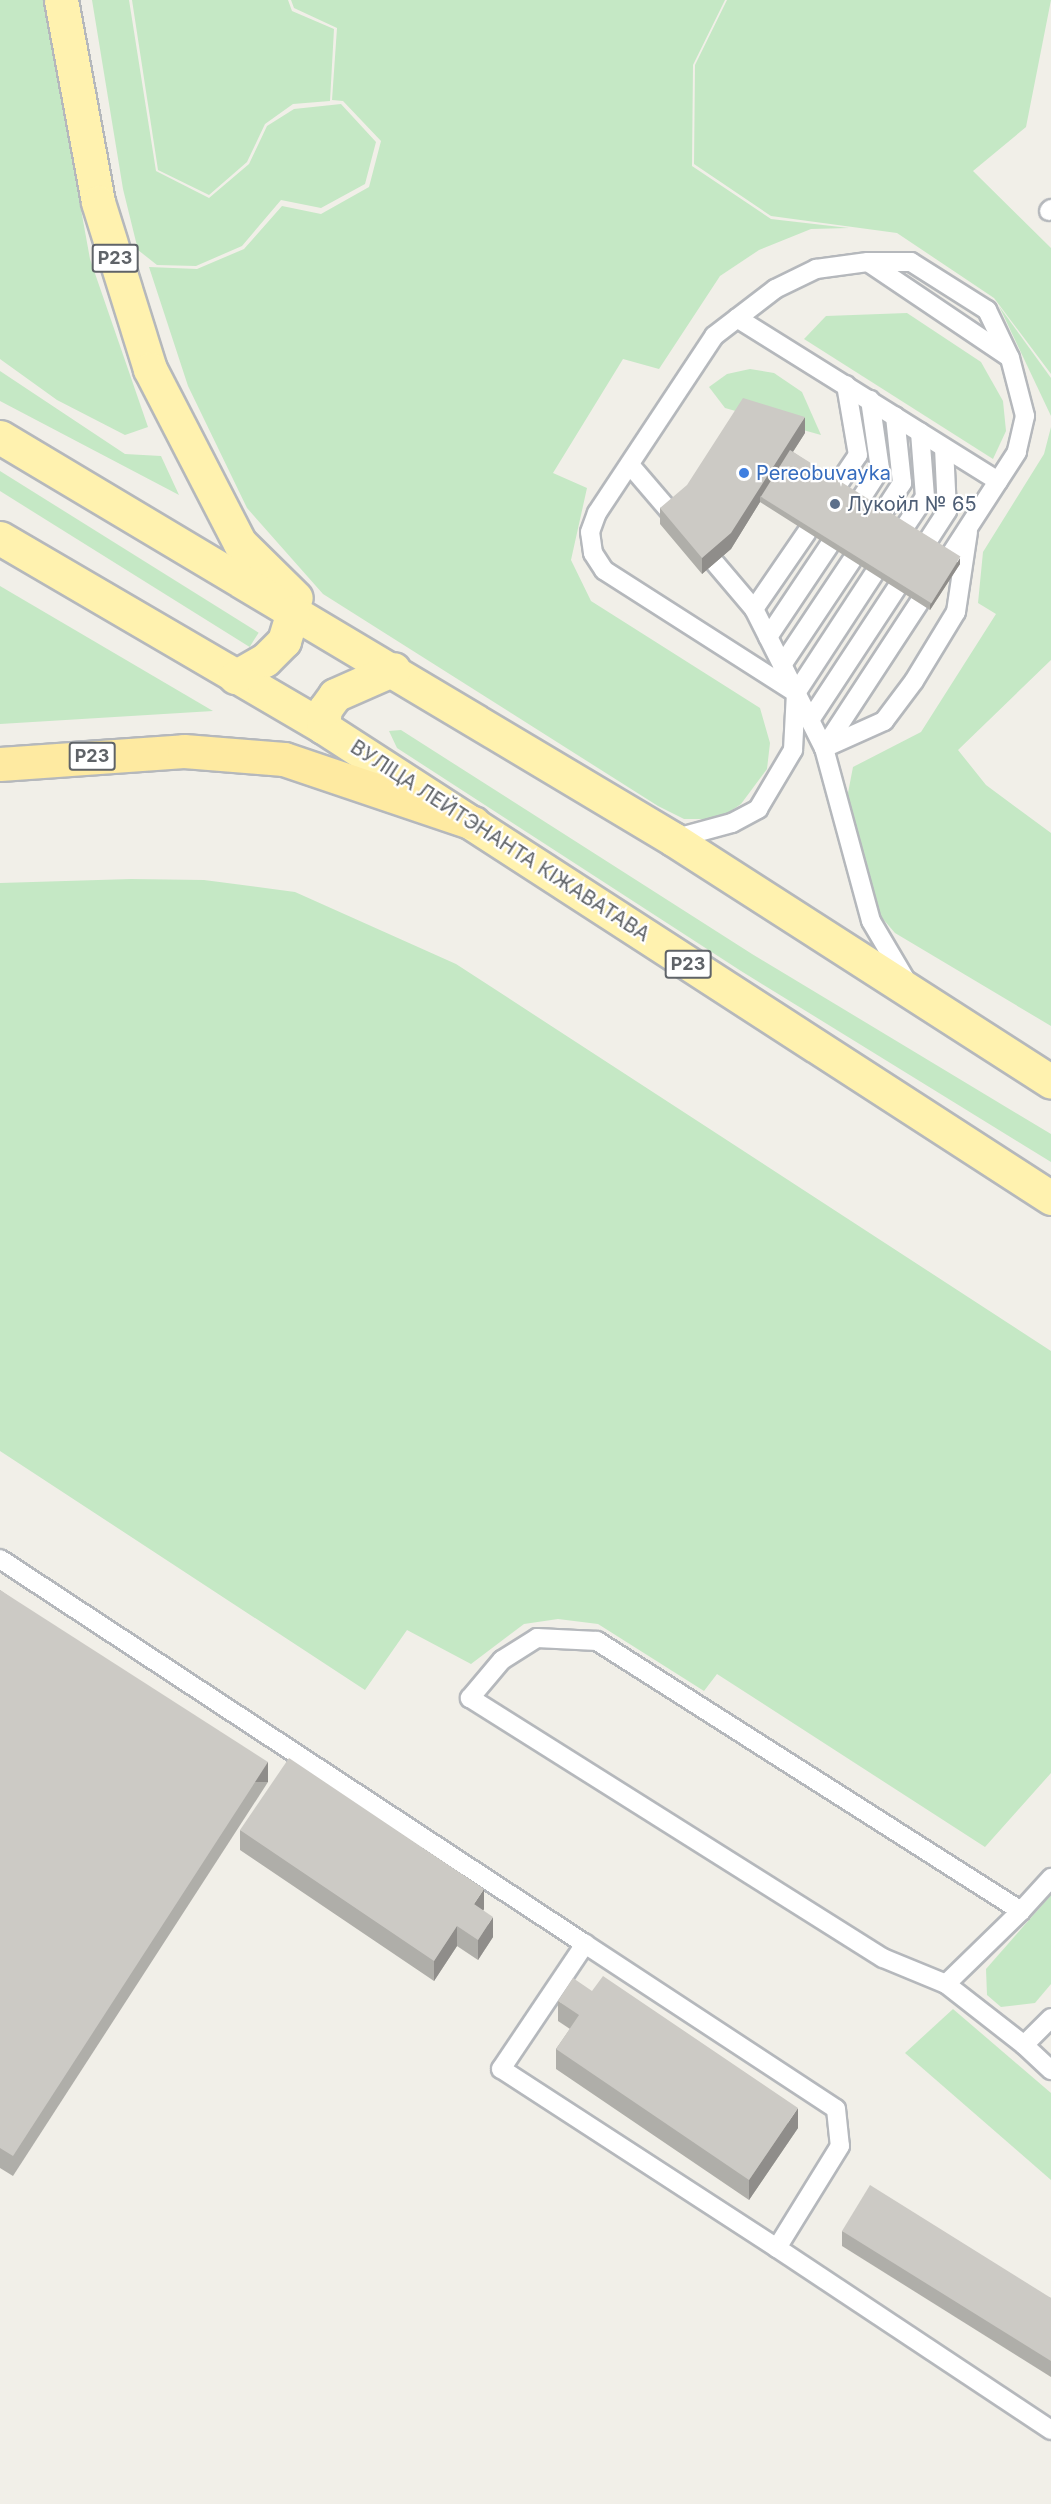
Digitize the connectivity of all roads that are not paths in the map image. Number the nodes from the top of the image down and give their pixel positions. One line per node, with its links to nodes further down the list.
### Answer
1 (61, 0): 33 (main road, Р23)
2 (868, 262): 3 (lane); 4 (lane); 4 (lane)
3 (737, 318): 5 (lane); 11 (lane)
4 (1010, 358): 12 (lane)
5 (846, 385): 6 (lane); 13 (lane)
6 (870, 400): 7 (lane); 14 (lane)
7 (895, 416): 8 (lane); 16 (lane)
8 (920, 432): 10 (lane); 18 (lane)
9 (0, 437): 30 (main road, Р23)
10 (944, 448): 12 (lane); 21 (lane)
11 (630, 465): 15 (lane); 35 (lane)
12 (998, 481): 17 (lane)
13 (837, 486)
14 (860, 500)
15 (672, 514)
16 (882, 514)
17 (969, 525): 23 (lane); 38 (lane)
18 (904, 528)
19 (807, 532): 29 (lane)
20 (0, 538): 34 (main road, ВУЛІЦА ЛЕЙТЭНАНТА КІЖАВАТАВА / Р23)
21 (927, 542)
22 (829, 546): 31 (lane)
23 (949, 557)
24 (852, 560): 32 (lane)
25 (715, 563): 29 (lane)
26 (874, 574): 35 (lane)
27 (896, 589): 36 (lane)
28 (919, 603): 38 (lane)
29 (754, 609): 31 (lane)
30 (293, 612): 33 (main road, Р23); 34 (main road)
31 (768, 637): 32 (lane)
32 (782, 665): 35 (lane)
33 (394, 669): 37 (main road); 41 (main road, Р23)
34 (235, 677): 37 (main road, ВУЛІЦА ЛЕЙТЭНАНТА КІЖАВАТАВА / Р23)
35 (796, 693): 36 (lane); 41 (lane)
36 (810, 720): 38 (lane)
37 (323, 727): 40 (main road, ВУЛІЦА ЛЕЙТЭНАНТА КІЖАВАТАВА / Р23)
38 (824, 748): 42 (lane)
39 (0, 764): 40 (highway, Р23)
40 (473, 823): 44 (main road, ВУЛІЦА ЛЕЙТЭНАНТА КІЖАВАТАВА / Р23)
41 (673, 839): 42 (main road, Р23)
42 (916, 996): 43 (main road, Р23)
43 (1051, 1083)
44 (1051, 1198)
45 (0, 1559): 48 (lane)
46 (1051, 1878): 47 (lane)
47 (1021, 1911): 49 (lane); 49 (lane)
48 (585, 1944): 53 (lane); 53 (lane)
49 (946, 1984): 51 (lane)
50 (1051, 2018): 51 (lane)
51 (1024, 2045): 52 (lane)
52 (1051, 2070)
53 (777, 2248): 54 (lane)
54 (1051, 2430)

